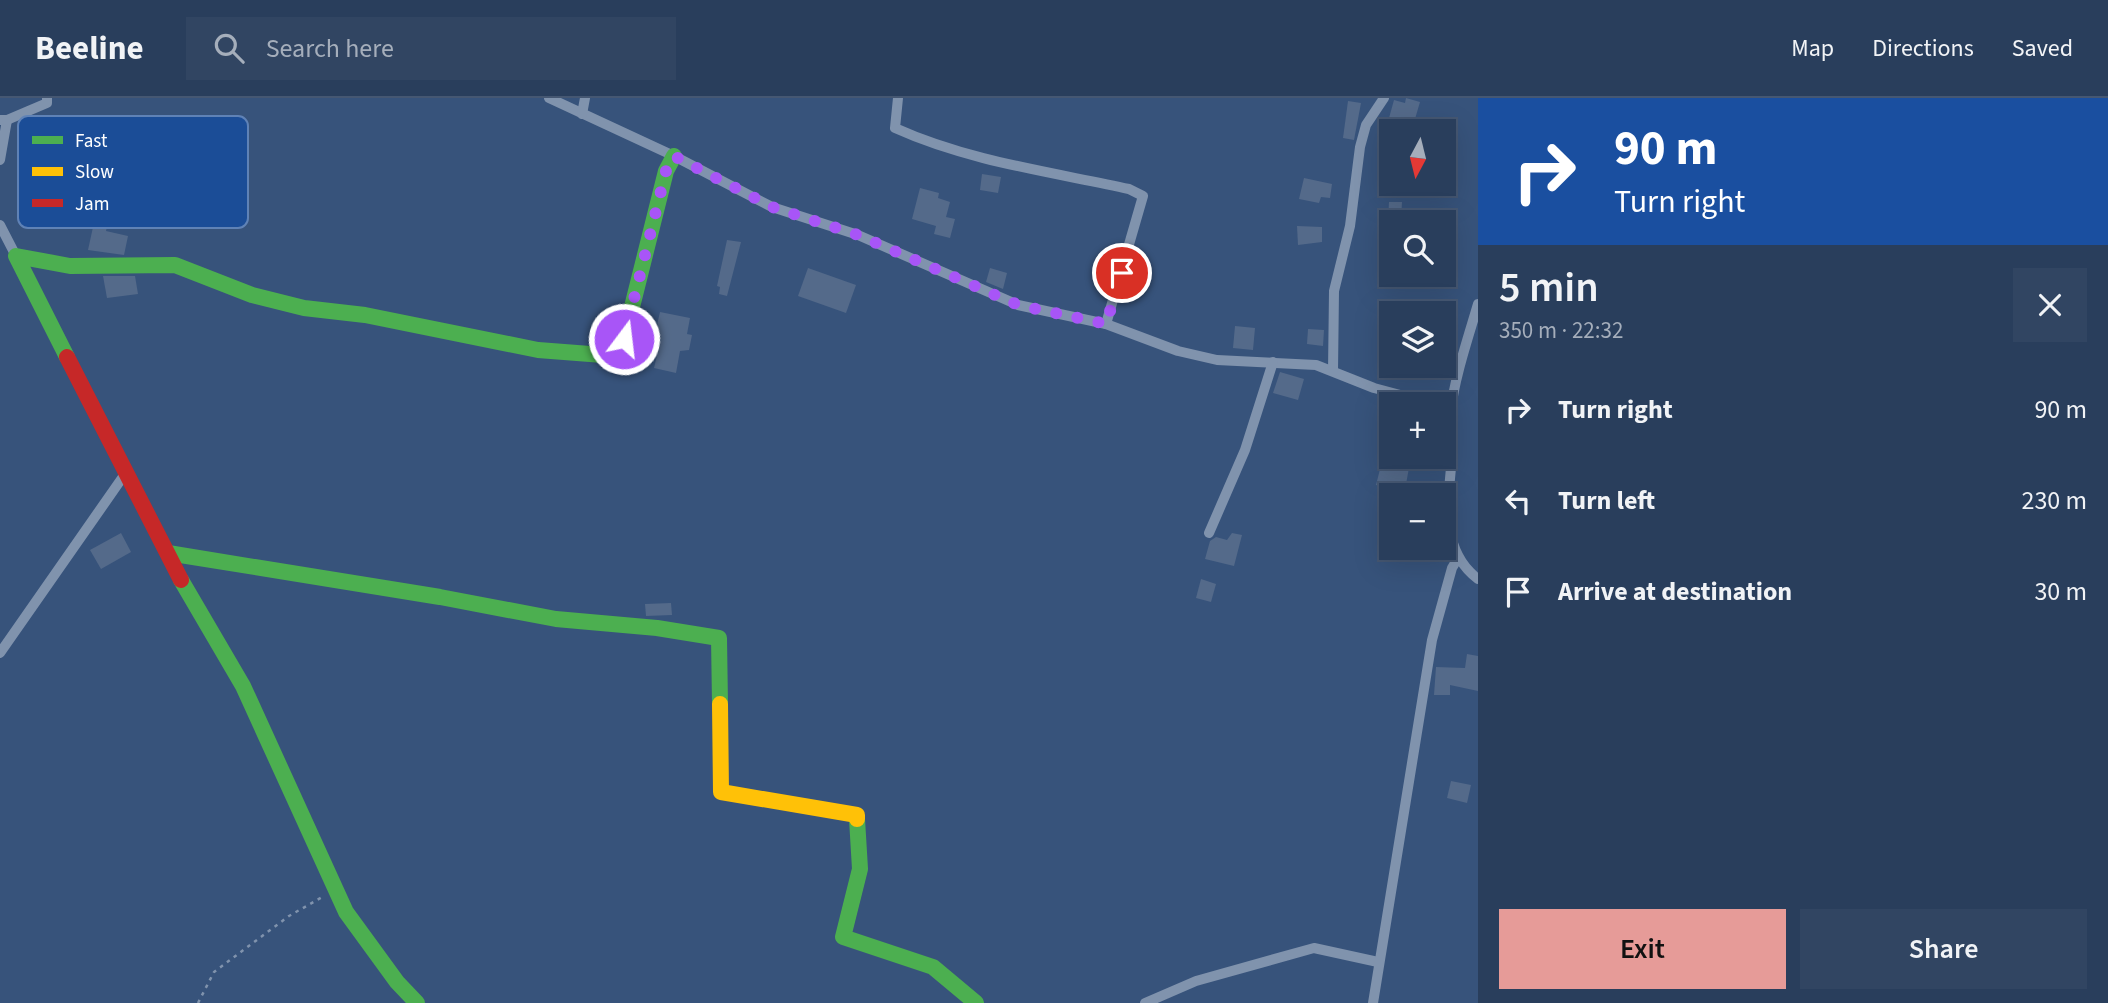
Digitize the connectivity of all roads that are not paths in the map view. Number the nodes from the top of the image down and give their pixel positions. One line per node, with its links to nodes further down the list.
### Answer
1 (47, 98): 7 (street)
2 (549, 98): 6 (street)
3 (585, 98): 6 (street)
4 (898, 98): 13 (street)
5 (1384, 98): 15 (street)
6 (582, 114): 8 (street)
7 (4, 120): 9 (street)
8 (674, 156): 11 (street); 13 (street)
9 (0, 160)
10 (0, 225): 11 (street)
11 (16, 256): 19 (street)
12 (1478, 304): 17 (street)
13 (1106, 324): 14 (street)
14 (1273, 362): 15 (street); 20 (street)
15 (1333, 370): 16 (street)
16 (1389, 392)
17 (1453, 392)
18 (1452, 469): 22 (street)
19 (127, 471): 21 (street); 24 (street)
20 (1209, 533)
21 (168, 554): 26 (street); 27 (street)
22 (1458, 558): 23 (street); 25 (street)
23 (1478, 579)
24 (0, 653)
25 (1378, 962): 28 (street); 29 (street)
26 (417, 1003)
27 (976, 1003)
28 (1144, 1003)
29 (1373, 1003)

